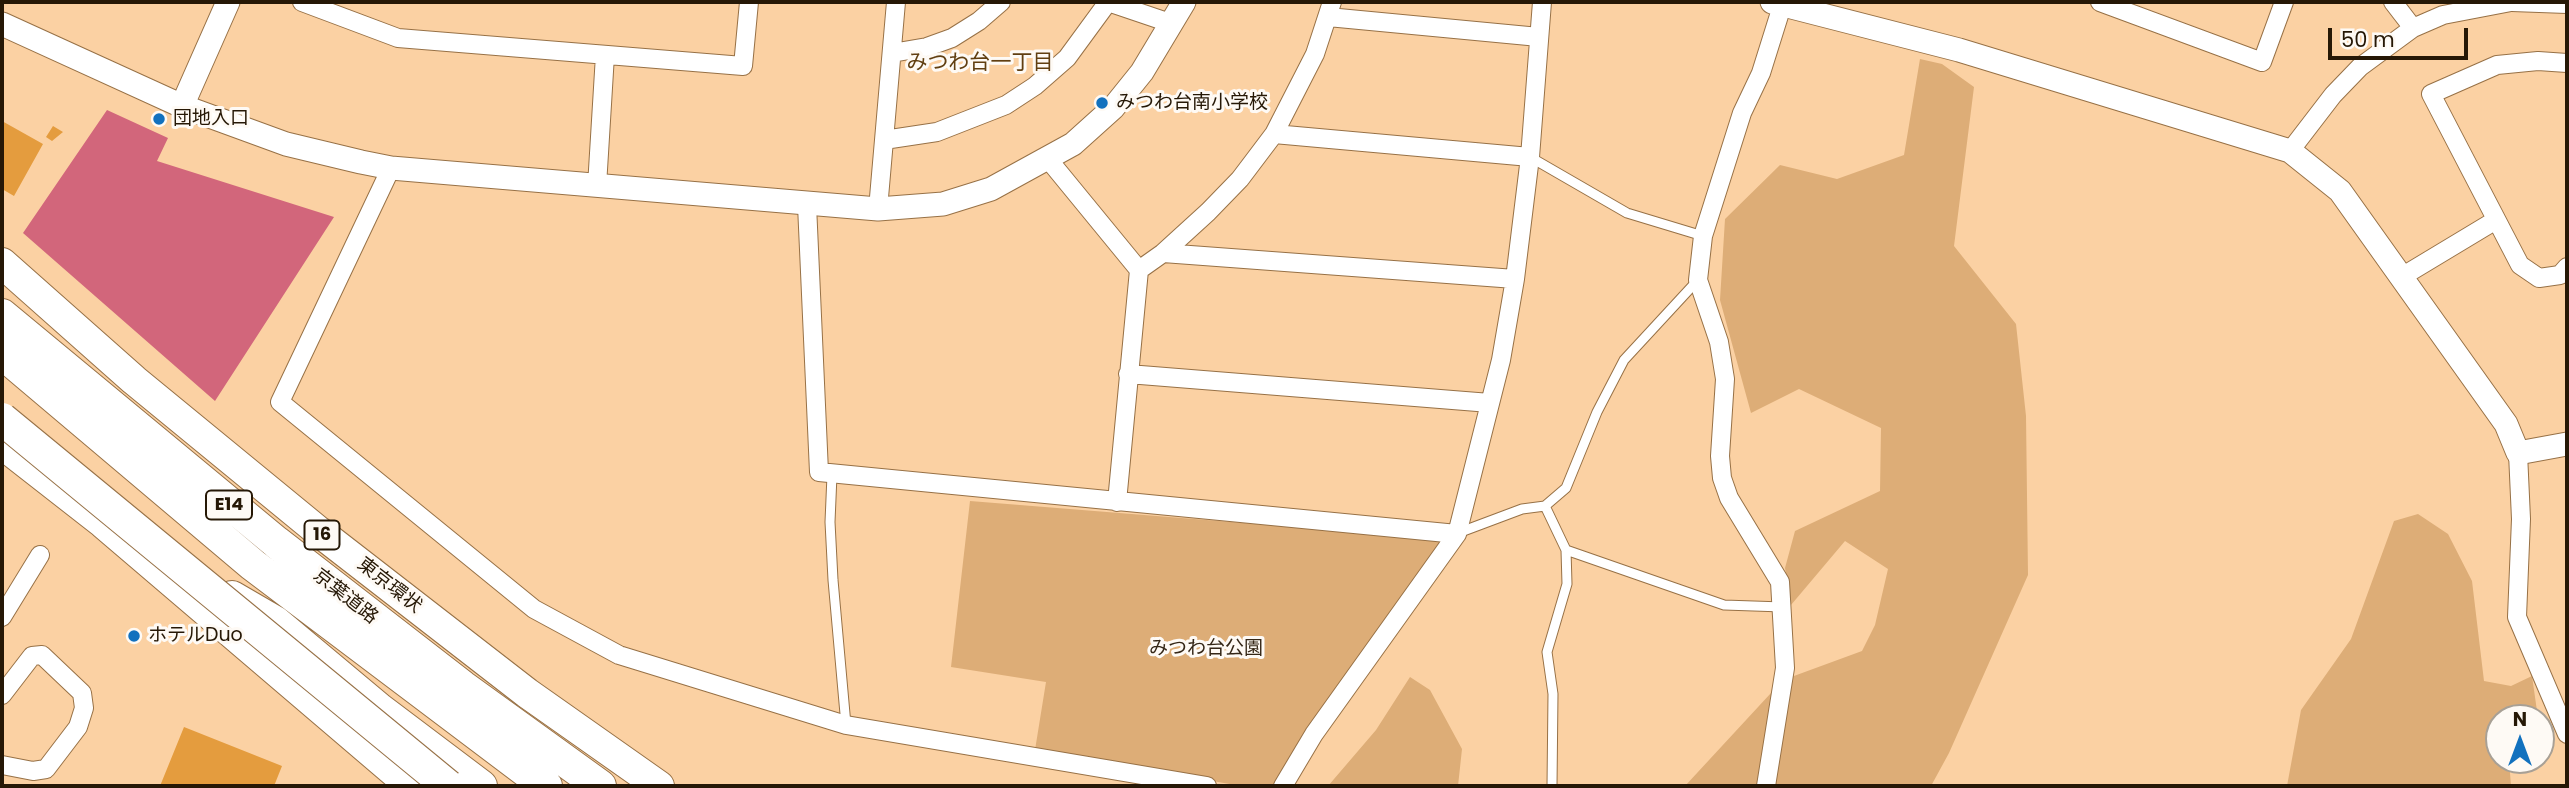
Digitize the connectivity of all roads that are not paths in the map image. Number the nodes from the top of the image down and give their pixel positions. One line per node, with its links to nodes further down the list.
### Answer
1 (228, 2): 23 (street)
2 (302, 2): 21 (street)
3 (749, 2): 21 (street)
4 (896, 2): 20 (street)
5 (1002, 2): 20 (street)
6 (1108, 2): 17 (street); 25 (street)
7 (1184, 2): 17 (street)
8 (1542, 2): 19 (street)
9 (2100, 2): 10 (street)
10 (2284, 2)
11 (2393, 2): 18 (street)
12 (2512, 2): 13 (street); 18 (street)
13 (2565, 3)
14 (1777, 4): 26 (street); 34 (street)
15 (1330, 9): 19 (street); 24 (street)
16 (2, 23): 23 (street)
17 (1172, 24): 28 (street)
18 (2413, 28): 26 (street)
19 (1539, 37): 27 (street)
20 (892, 53): 25 (street)
21 (605, 55): 30 (street)
22 (2567, 63): 33 (street)
23 (182, 106): 29 (street)
24 (1274, 134): 27 (street); 35 (street)
25 (884, 139): 32 (street)
26 (2291, 151): 39 (street)
27 (1530, 157): 34 (lane); 40 (street)
28 (1048, 159): 32 (street); 38 (street)
29 (391, 168): 30 (street); 60 (street)
30 (597, 186): 31 (street)
31 (807, 205): 32 (street); 50 (street)
32 (878, 209)
33 (2496, 220): 37 (street); 39 (street)
34 (1703, 236): 41 (street)
35 (1163, 253): 38 (street); 40 (street)
36 (2, 263): 68 (highway, 東京環状 / 16)
37 (2567, 267)
38 (1139, 270): 44 (street)
39 (2403, 276): 49 (street)
40 (1515, 279): 45 (street)
41 (1698, 280): 52 (lane); 57 (street)
42 (2, 315): 67 (highway, 京葉道路 / E14)
43 (2, 353): 66 (highway, 京葉道路 / E14)
44 (1128, 374): 45 (street); 51 (street)
45 (1490, 403): 54 (street)
46 (2, 419): 64 (highway, bridge)
47 (2, 444): 53 (highway)
48 (2567, 444): 49 (street)
49 (2518, 453): 61 (street)
50 (832, 475): 51 (street); 60 (lane)
51 (1117, 502): 54 (street)
52 (1545, 506): 54 (lane); 55 (lane)
53 (103, 523): 63 (highway); 65 (highway)
54 (1457, 534): 70 (street)
55 (1566, 550): 57 (lane); 71 (lane)
56 (40, 555): 58 (street)
57 (1783, 607): 72 (street)
58 (2, 617)
59 (2, 695): 62 (street)
60 (846, 725): 69 (street)
61 (2567, 734)
62 (2, 765)
63 (411, 786)
64 (448, 786)
65 (481, 786)
66 (546, 786)
67 (600, 786)
68 (659, 786)
69 (1207, 786)
70 (1283, 786)
71 (1552, 786)
72 (1766, 786)

